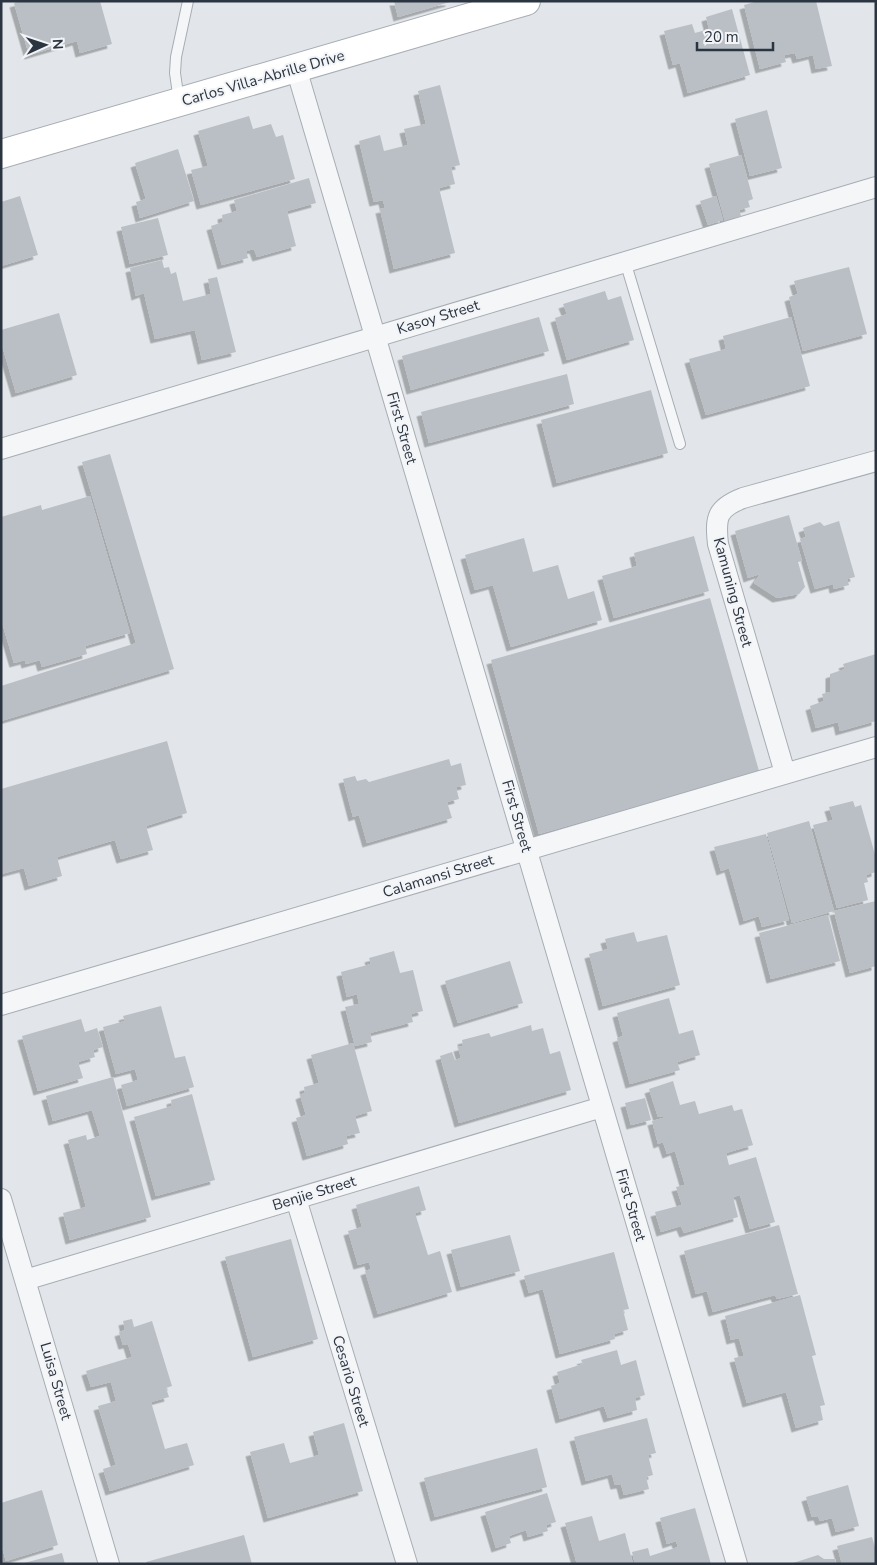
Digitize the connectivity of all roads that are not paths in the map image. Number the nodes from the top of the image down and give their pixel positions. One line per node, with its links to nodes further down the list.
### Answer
1 (188, 1): 4 (lane)
2 (512, 3): 3 (main road, Carlos Villa-Abrille Drive)
3 (296, 68): 4 (main road, Carlos Villa-Abrille Drive); 8 (street, First Street)
4 (179, 102): 5 (main road, Carlos Villa-Abrille Drive)
5 (1, 154)
6 (876, 187): 7 (street, Kasoy Street)
7 (625, 262): 8 (street, Kasoy Street); 9 (lane)
8 (375, 336): 10 (street, Kasoy Street); 14 (street, First Street)
9 (680, 444)
10 (1, 449)
11 (876, 460): 13 (street, Kamuning Street)
12 (876, 747): 13 (street, Calamansi Street)
13 (785, 774): 14 (street, Calamansi Street)
14 (526, 850): 15 (street, Calamansi Street); 16 (street, First Street)
15 (1, 1006)
16 (602, 1107): 18 (street, Benjie Street); 22 (street, First Street)
17 (1, 1199): 19 (street, Luisa Street)
18 (296, 1199): 19 (street, Benjie Street); 21 (street, Cesario Street)
19 (26, 1280): 20 (street, Luisa Street)
20 (109, 1564)
21 (407, 1564)
22 (737, 1564)

